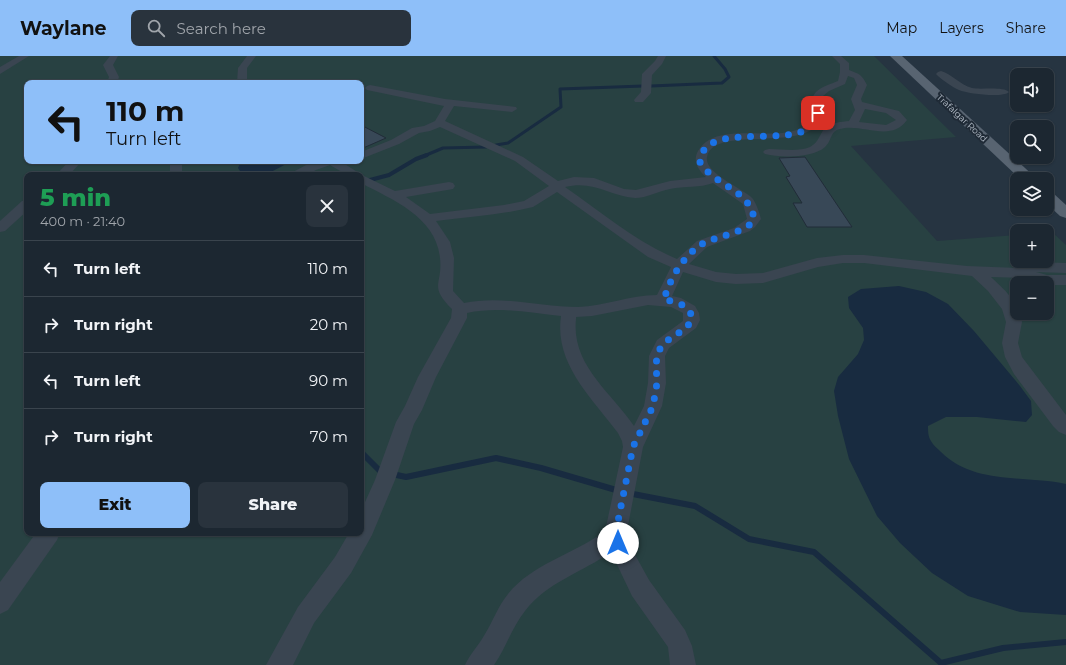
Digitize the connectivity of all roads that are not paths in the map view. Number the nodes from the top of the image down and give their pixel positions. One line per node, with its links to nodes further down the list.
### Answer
1 (25, 56): 7 (lane)
2 (114, 56): 10 (lane)
3 (252, 56): 11 (lane)
4 (662, 56): 14 (lane)
5 (836, 56): 8 (lane)
6 (896, 56): 30 (main road, Trafalgar Road)
7 (0, 71)
8 (845, 72): 16 (lane); 31 (lane)
9 (941, 74): 13 (lane)
10 (113, 80)
11 (242, 80)
12 (370, 88): 15 (lane)
13 (1004, 92)
14 (639, 100)
15 (445, 102): 17 (lane); 18 (lane)
16 (858, 104): 19 (lane); 19 (lane)
17 (512, 109)
18 (440, 121): 20 (lane); 22 (lane)
19 (853, 124): 21 (lane)
20 (491, 146): 26 (lane); 34 (lane)
21 (769, 152)
22 (364, 155)
23 (73, 164): 27 (lane)
24 (322, 164): 28 (lane)
25 (336, 164): 29 (lane)
26 (512, 169)
27 (65, 172)
28 (303, 172)
29 (351, 172)
30 (1021, 172)
31 (714, 178): 34 (lane); 41 (lane)
32 (364, 180): 35 (lane)
33 (449, 186): 35 (lane)
34 (557, 186): 39 (lane); 41 (lane)
35 (392, 195): 39 (lane)
36 (1054, 203): 38 (main road)
37 (24, 207): 40 (lane)
38 (1066, 214)
39 (428, 218): 47 (lane)
40 (0, 228)
41 (680, 267): 43 (lane); 46 (lane)
42 (1066, 268): 44 (lane)
43 (976, 271): 44 (lane); 49 (lane)
44 (1022, 273): 45 (lane)
45 (1066, 280)
46 (664, 300): 48 (lane); 50 (lane)
47 (460, 309): 48 (lane); 51 (lane)
48 (569, 312): 50 (lane)
49 (1066, 427)
50 (633, 447): 52 (lane)
51 (364, 528)
52 (616, 531): 57 (lane); 58 (lane)
53 (47, 536): 55 (lane)
54 (359, 536): 56 (lane)
55 (0, 602)
56 (279, 665)
57 (478, 665)
58 (683, 665)

